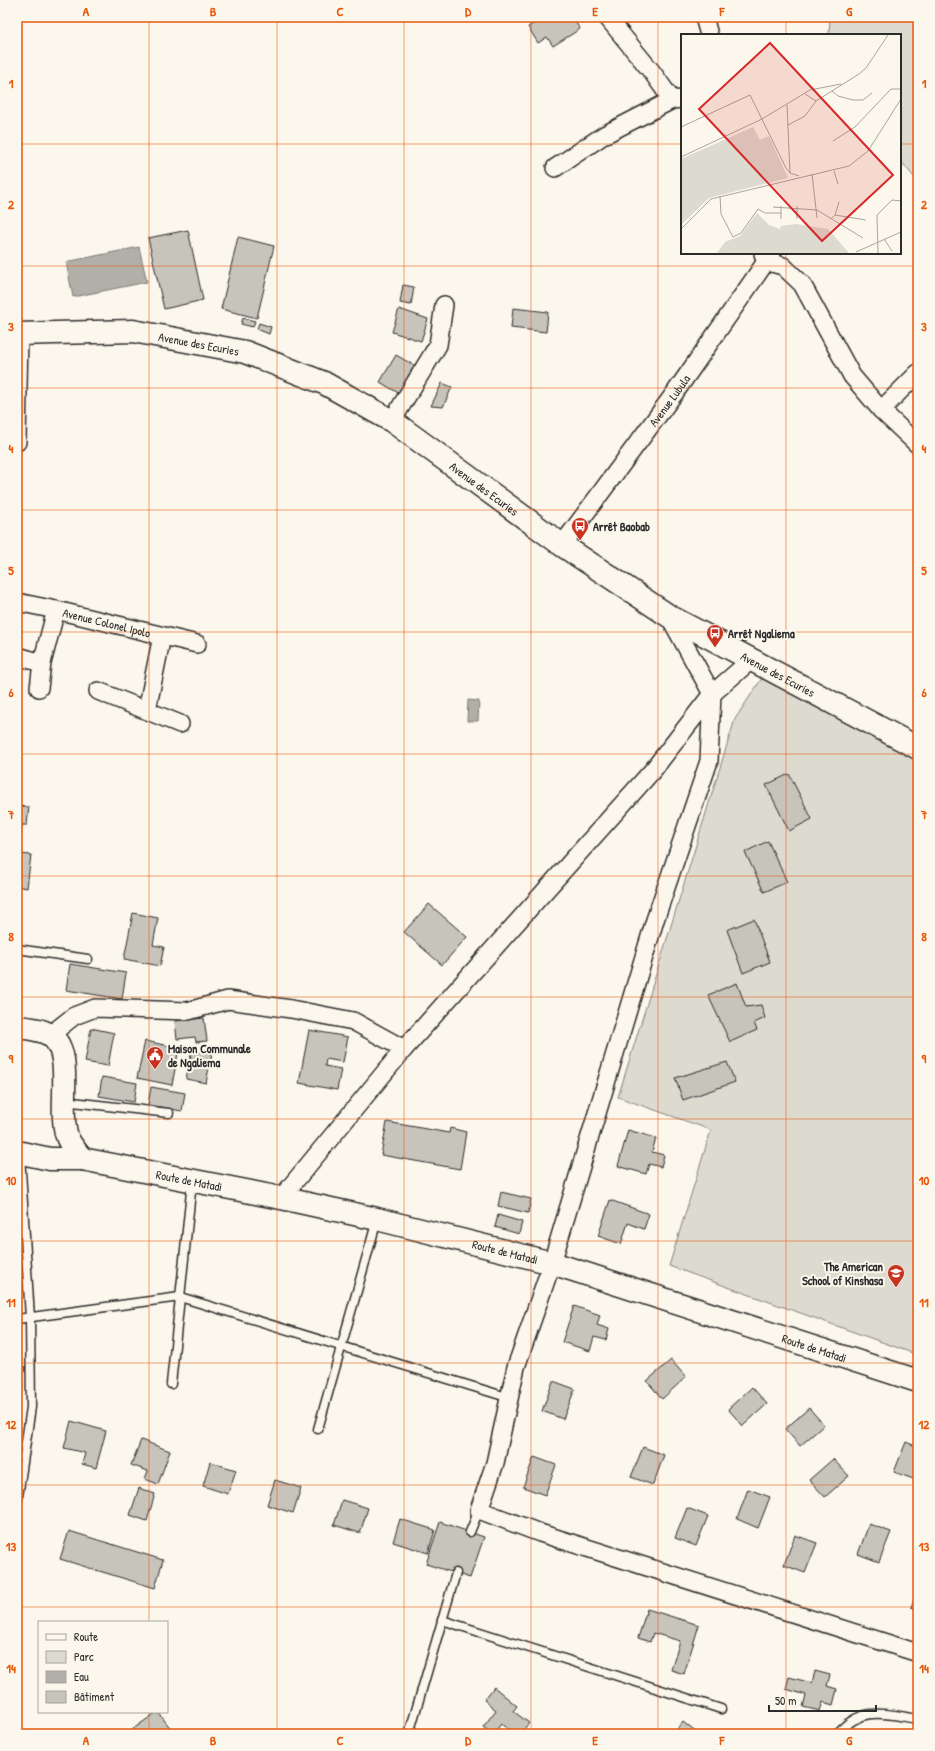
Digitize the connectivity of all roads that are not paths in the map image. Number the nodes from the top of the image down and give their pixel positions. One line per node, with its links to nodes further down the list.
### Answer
1 (607, 17): 4 (street)
2 (704, 17): 3 (street)
3 (709, 34)
4 (677, 100): 5 (street)
5 (556, 168)
6 (767, 256): 10 (street); 14 (street, Avenue Lubula)
7 (444, 305): 11 (street)
8 (18, 334): 11 (main road, Avenue des Ecuries); 12 (street)
9 (918, 372): 10 (street)
10 (881, 410): 13 (street)
11 (392, 420): 14 (main road, Avenue des Ecuries)
12 (17, 442)
13 (918, 445)
14 (562, 545): 17 (main road, Avenue des Ecuries)
15 (17, 602): 16 (street, Avenue Colonel Ipolo)
16 (56, 610): 18 (street, Avenue Colonel Ipolo); 22 (street)
17 (669, 616): 21 (main road, Avenue des Ecuries); 25 (street)
18 (162, 636): 19 (street, Avenue Colonel Ipolo); 26 (street)
19 (197, 644)
20 (17, 656): 22 (street)
21 (751, 660): 25 (street); 28 (main road, Avenue des Ecuries)
22 (42, 663): 23 (street)
23 (39, 688)
24 (98, 691): 26 (street)
25 (712, 694): 33 (street); 41 (street)
26 (147, 710): 27 (street)
27 (180, 724)
28 (918, 748)
29 (17, 949): 30 (lane)
30 (88, 959)
31 (17, 1027): 32 (main road)
32 (50, 1035): 33 (street); 34 (main road)
33 (404, 1049): 39 (street)
34 (63, 1101): 35 (lane); 37 (main road)
35 (169, 1113)
36 (18, 1153): 37 (main road, Route de Matadi); 43 (lane)
37 (82, 1159): 38 (main road, Route de Matadi)
38 (192, 1181): 39 (main road, Route de Matadi); 42 (lane)
39 (281, 1198): 40 (main road, Route de Matadi)
40 (377, 1219): 41 (main road, Route de Matadi); 45 (lane)
41 (552, 1263): 46 (main road, Route de Matadi); 48 (street)
42 (180, 1297): 43 (lane); 45 (lane); 47 (lane)
43 (30, 1318): 44 (lane); 50 (lane)
44 (17, 1319)
45 (341, 1346): 48 (lane); 49 (lane)
46 (918, 1382)
47 (171, 1384)
48 (510, 1398): 51 (street)
49 (318, 1429)
50 (17, 1504)
51 (479, 1510): 52 (lane); 55 (street)
52 (470, 1532)
53 (456, 1573): 54 (lane)
54 (442, 1620): 56 (lane); 58 (lane)
55 (918, 1653)
56 (721, 1709)
57 (918, 1719): 59 (lane)
58 (409, 1734)
59 (837, 1734)

